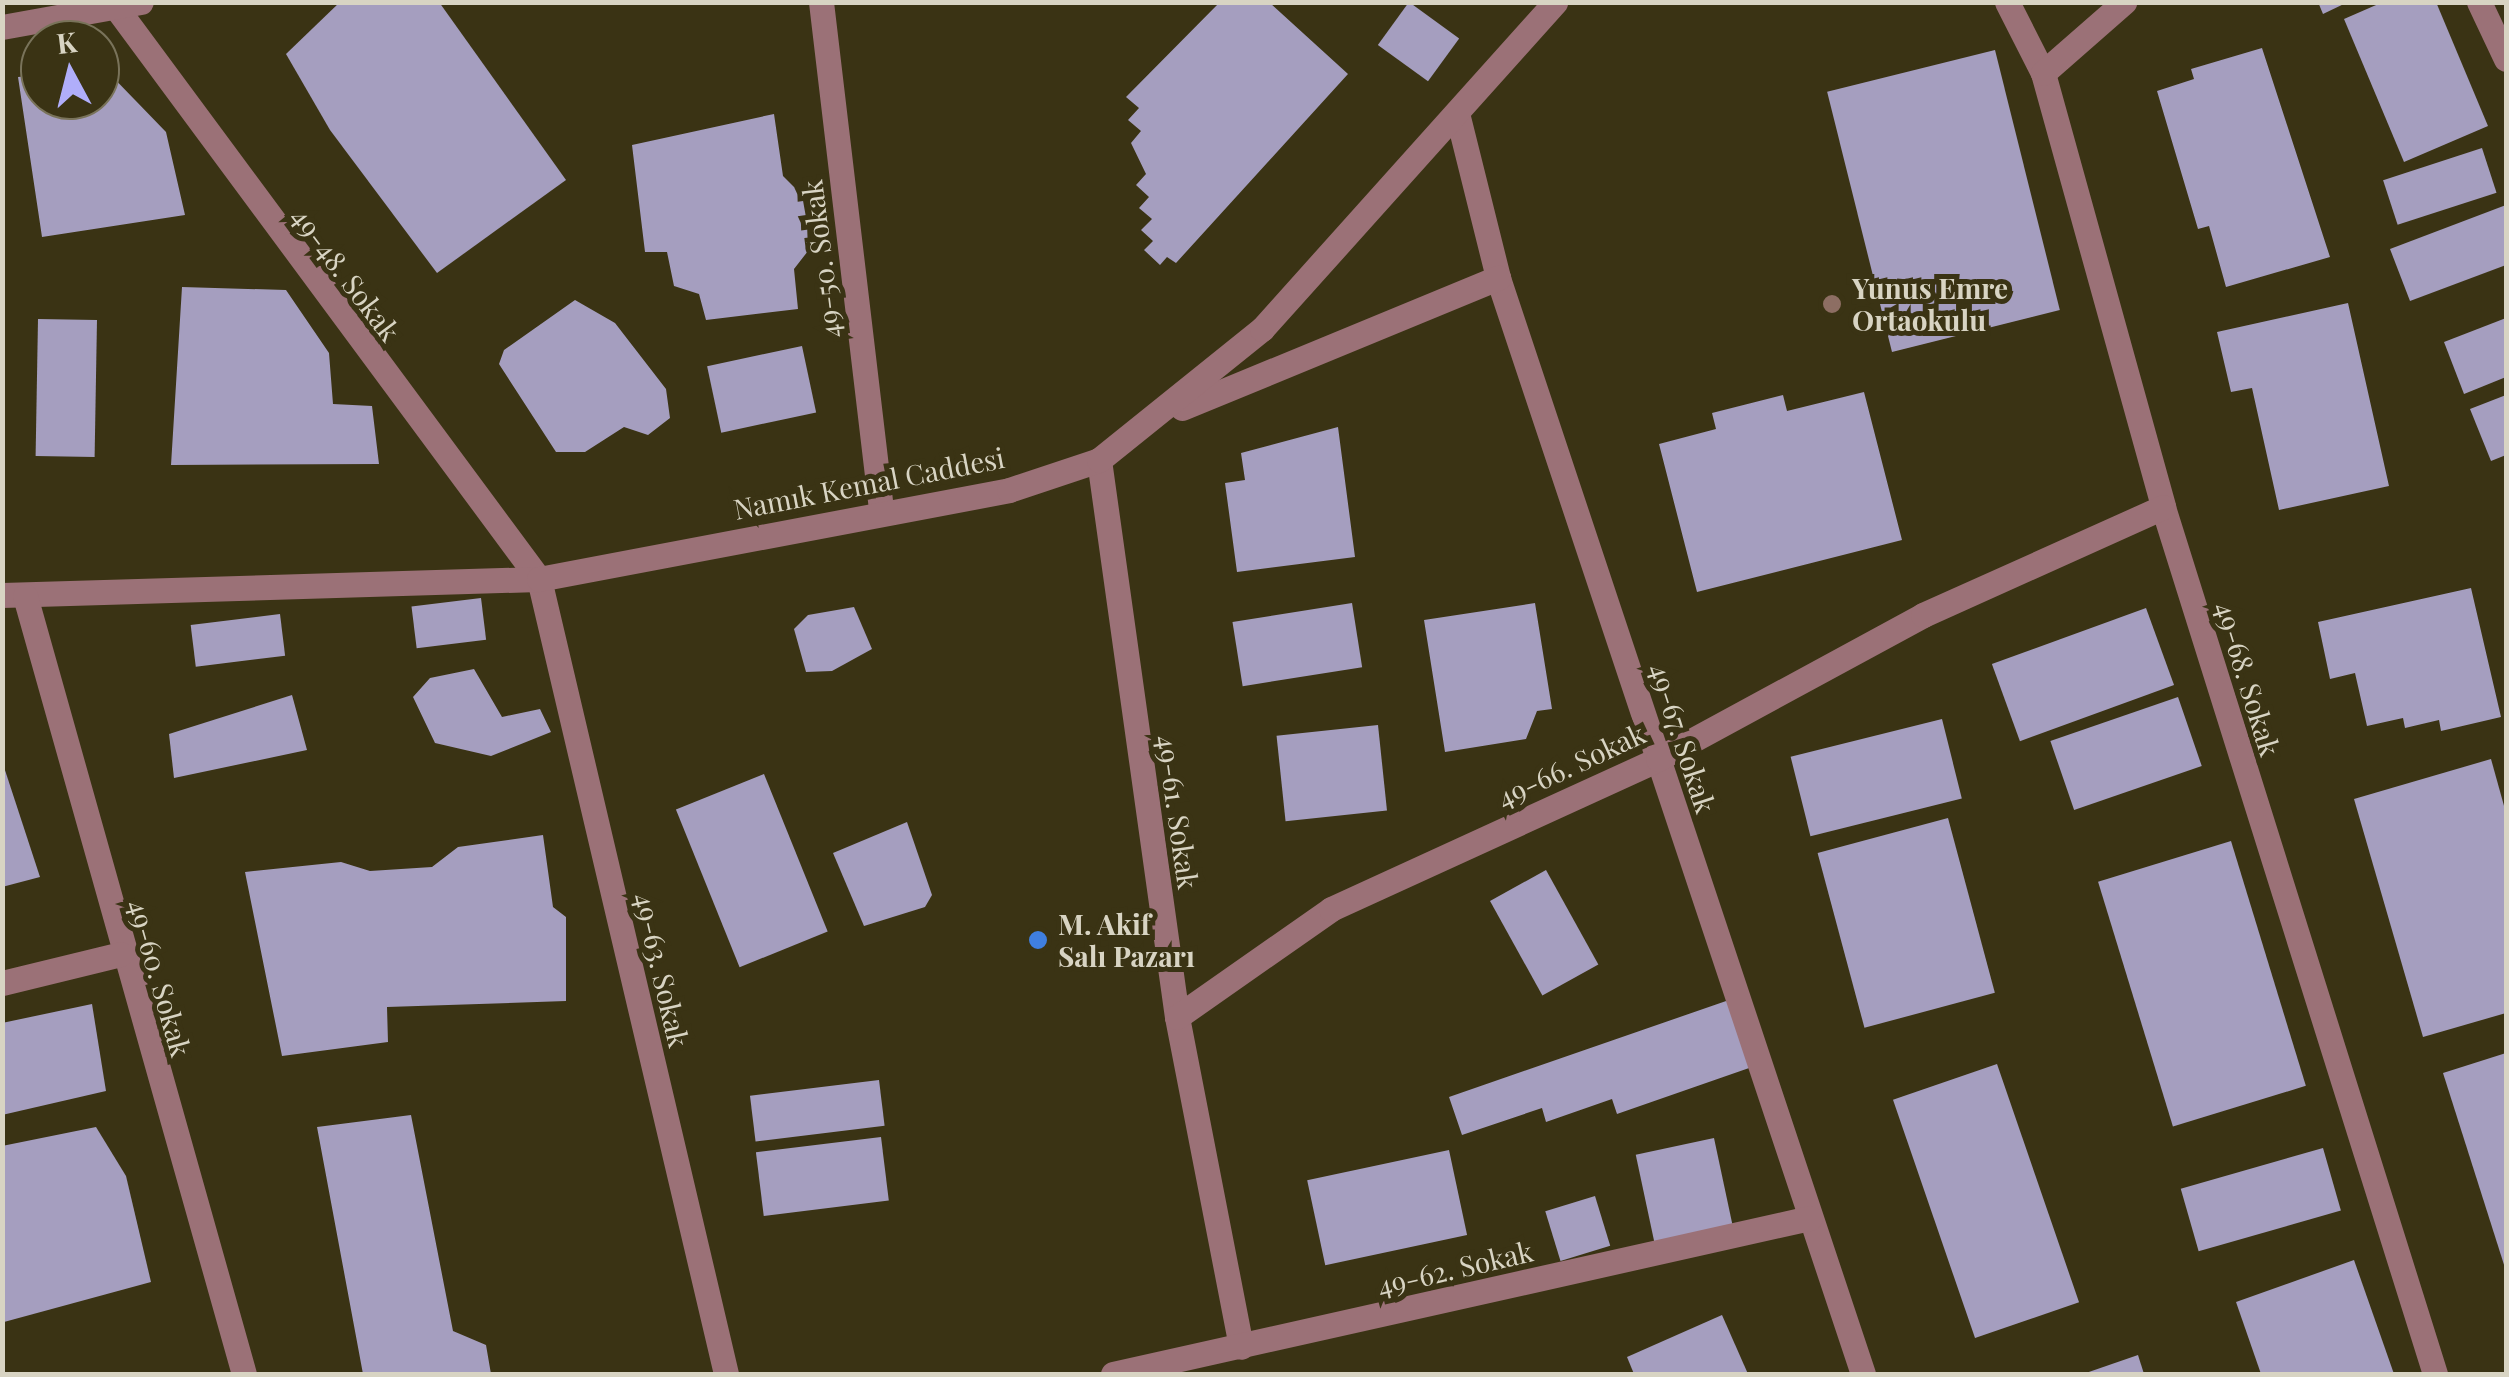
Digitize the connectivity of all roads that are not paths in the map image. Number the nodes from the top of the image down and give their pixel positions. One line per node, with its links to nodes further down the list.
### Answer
1 (140, 2): 7 (street)
2 (821, 2): 16 (street, 49-50. Sokak)
3 (1555, 2): 11 (street, Namık Kemal Caddesi)
4 (2008, 2): 10 (street, 49-68. Sokak)
5 (2124, 2): 10 (street)
6 (2479, 2): 9 (street)
7 (112, 8): 8 (street); 17 (street, 49-48. Sokak)
8 (2, 27)
9 (2506, 59)
10 (2043, 74): 15 (street, 49-68. Sokak)
11 (1458, 117): 12 (street, 49-67. Sokak); 13 (street, Namık Kemal Caddesi)
12 (1498, 278): 13 (street); 19 (street, 49-67. Sokak)
13 (1163, 415): 14 (street, Namık Kemal Caddesi)
14 (1099, 460): 16 (street, Namık Kemal Caddesi); 22 (street, 49-61. Sokak)
15 (2163, 506): 19 (street, 49-66. Sokak); 29 (street, 49-68. Sokak)
16 (881, 509): 17 (street, Namık Kemal Caddesi)
17 (539, 579): 18 (street, Namık Kemal Caddesi); 26 (street, 49-63. Sokak)
18 (14, 596): 20 (street, 49-60. Sokak)
19 (1658, 759): 22 (street, 49-66. Sokak); 23 (street, 49-67. Sokak)
20 (121, 954): 21 (street); 25 (street, 49-60. Sokak)
21 (2, 983)
22 (1177, 1017): 24 (street, 49-61. Sokak)
23 (1810, 1218): 24 (street, 49-62. Sokak); 28 (street, 49-67. Sokak)
24 (1241, 1348): 27 (street, 49-62. Sokak)
25 (244, 1374)
26 (726, 1374)
27 (1113, 1374)
28 (1864, 1374)
29 (2435, 1374)

